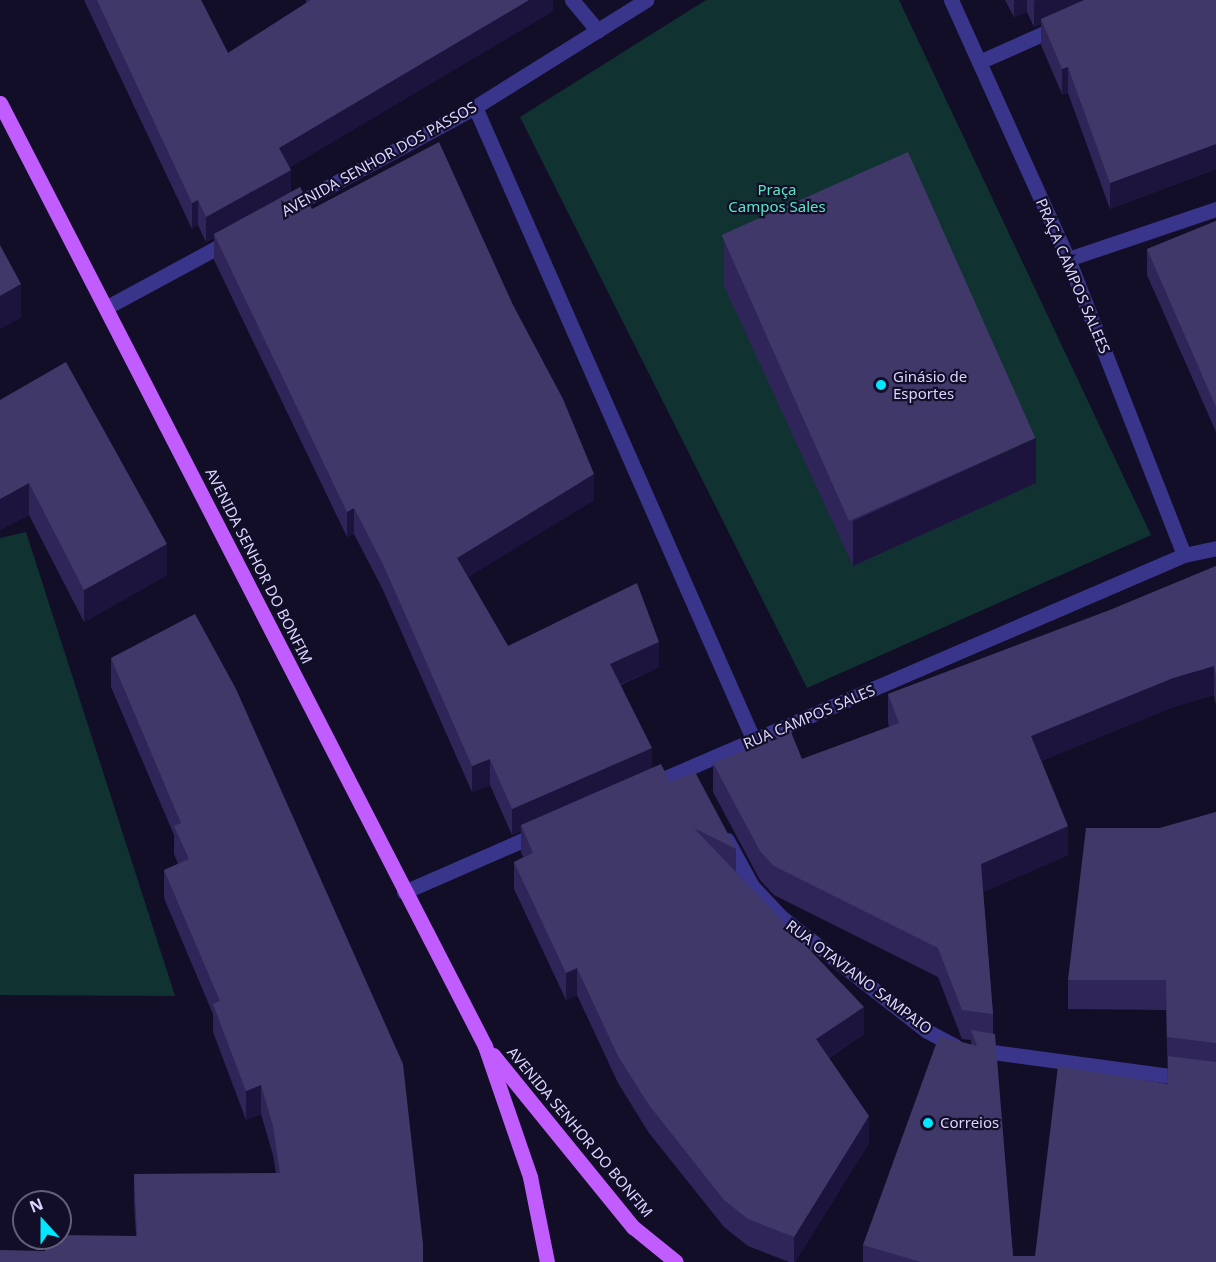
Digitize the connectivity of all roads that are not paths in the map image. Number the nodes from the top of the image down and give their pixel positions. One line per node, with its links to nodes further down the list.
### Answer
1 (572, 0): 5 (street)
2 (646, 0): 5 (street, AVENIDA SENHOR DOS PASSOS)
3 (951, 0): 6 (street, PRAÇA CAMPOS SALEES)
4 (1075, 19): 6 (street)
5 (598, 31): 8 (street, AVENIDA SENHOR DOS PASSOS)
6 (979, 62): 12 (street, PRAÇA CAMPOS SALEES)
7 (0, 103): 13 (main road, AVENIDA SENHOR DO BONFIM)
8 (476, 107): 10 (street, AVENIDA SENHOR DOS PASSOS); 16 (street)
9 (1216, 209): 12 (street)
10 (275, 216)
11 (244, 233): 13 (street)
12 (1068, 259): 15 (street, PRAÇA CAMPOS SALEES)
13 (107, 307): 20 (main road, AVENIDA SENHOR DO BONFIM)
14 (1216, 548): 15 (street, RUA CAMPOS SALES)
15 (1184, 555): 16 (street, RUA CAMPOS SALES)
16 (754, 741): 17 (street, RUA CAMPOS SALES)
17 (634, 792)
18 (558, 825): 20 (street)
19 (720, 827): 22 (street, RUA OTAVIANO SAMPAIO)
20 (404, 892): 21 (main road, AVENIDA SENHOR DO BONFIM)
21 (485, 1046): 23 (main road, AVENIDA SENHOR DO BONFIM); 24 (main road, AVENIDA SENHOR DO BONFIM)
22 (1216, 1082)
23 (547, 1262)
24 (675, 1262)

